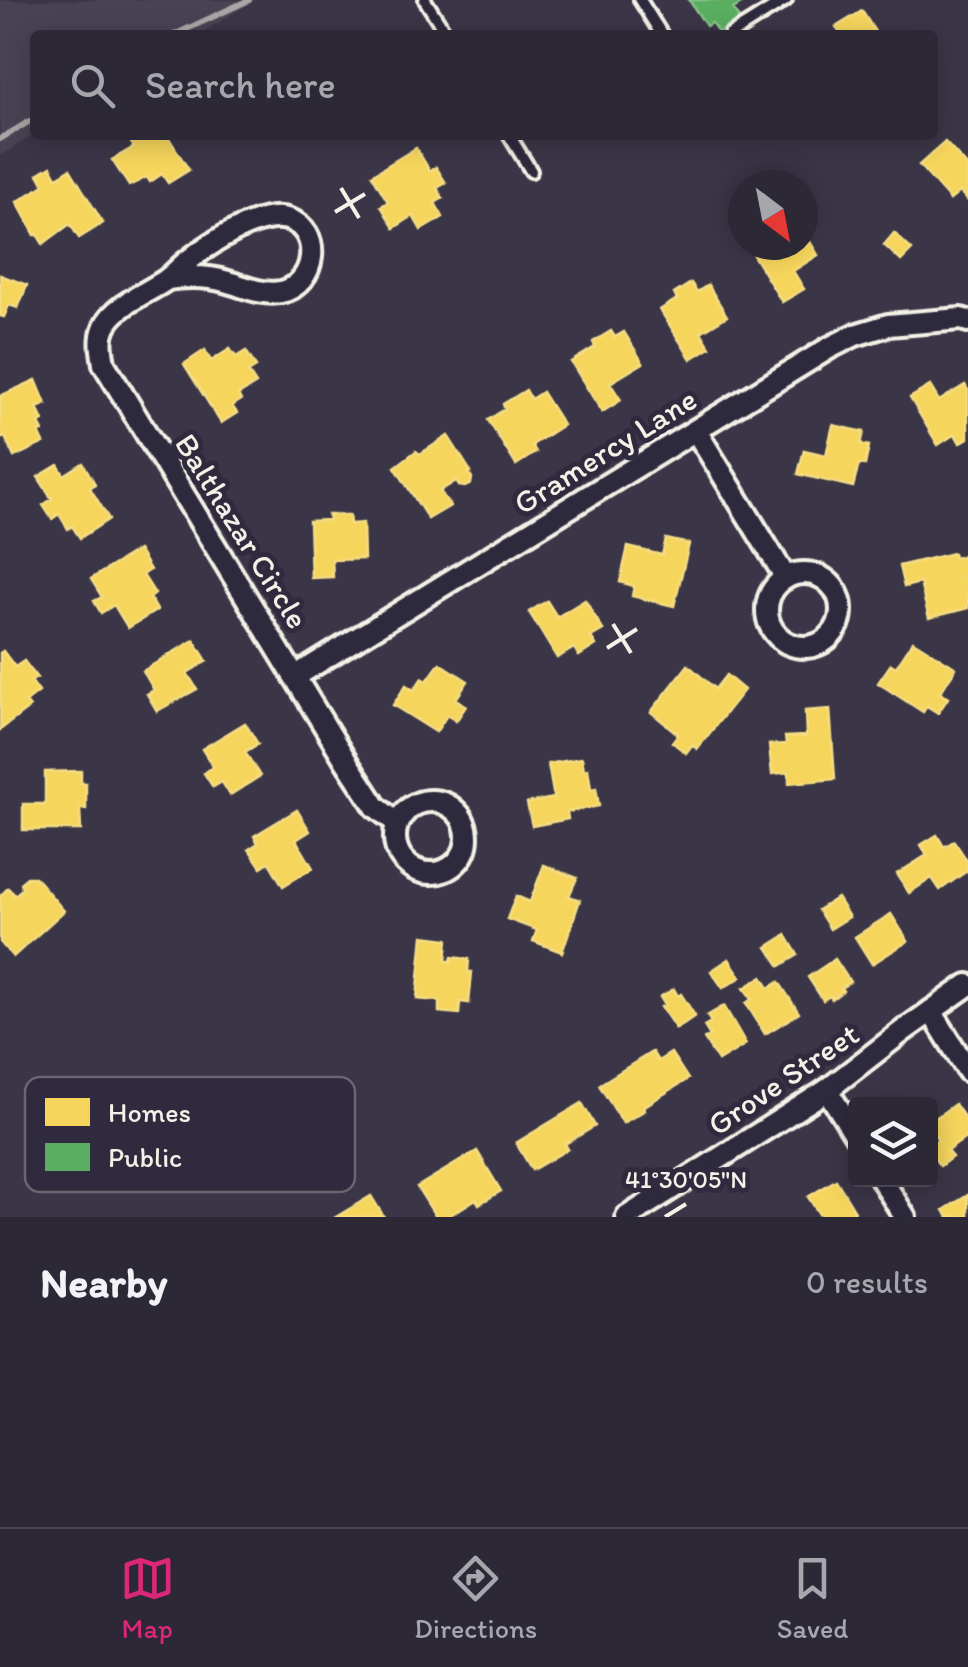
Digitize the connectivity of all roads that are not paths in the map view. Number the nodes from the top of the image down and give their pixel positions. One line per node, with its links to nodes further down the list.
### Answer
1 (425, 0): 4 (lane)
2 (640, 0): 5 (lane)
3 (786, 0): 6 (lane)
4 (444, 30)
5 (659, 30)
6 (738, 30)
7 (512, 140): 8 (lane)
8 (531, 171)
9 (167, 279): 9 (street, Balthazar Circle); 13 (street, Balthazar Circle)
10 (966, 318): 11 (street, Gramercy Lane)
11 (696, 430): 12 (street); 13 (street, Gramercy Lane)
12 (786, 578)
13 (296, 676): 14 (street, Balthazar Circle)
14 (397, 824)
15 (968, 986): 16 (street, Grove Street)
16 (932, 1011): 17 (street); 18 (street, Grove Street)
17 (968, 1071)
18 (828, 1090): 19 (street); 21 (street, Grove Street)
19 (848, 1123)
20 (886, 1187): 22 (street)
21 (628, 1217)
22 (905, 1217)

